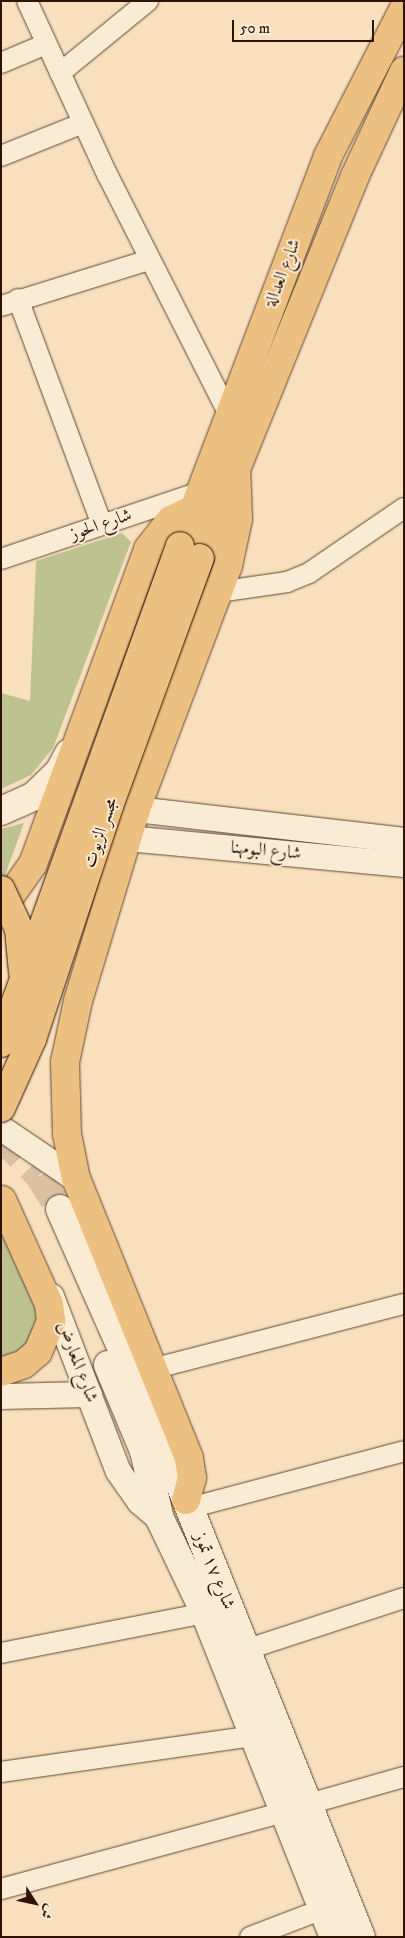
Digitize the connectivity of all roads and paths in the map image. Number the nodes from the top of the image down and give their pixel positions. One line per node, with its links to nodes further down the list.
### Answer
1 (26, 1): 5 (street)
2 (148, 1): 7 (street)
3 (398, 1): 4 (street)
4 (404, 7): 13 (main road, شارع العدالة)
5 (46, 44): 6 (street); 7 (street)
6 (1, 63)
7 (60, 73): 9 (street)
8 (402, 80): 14 (main road, شارع العدالة)
9 (83, 123): 10 (street); 11 (street)
10 (1, 156)
11 (149, 260): 12 (street); 13 (street)
12 (10, 302): 17 (street)
13 (229, 415): 15 (main road, شارع العدالة)
14 (236, 464): 18 (main road, شارع العدالة); 20 (main road)
15 (197, 501): 17 (street, شارع الحوز); 18 (main road, شارع العدالة); 21 (main road)
16 (404, 508): 20 (street)
17 (102, 525): 19 (street, شارع الحوز)
18 (190, 552): 31 (main road, مجسر الزيوت, bridge); 35 (main road, مجسر الزيوت, bridge)
19 (1, 559)
20 (218, 592): 22 (main road)
21 (89, 717): 23 (main road); 30 (main road)
22 (136, 809): 24 (street, شارع البومهنا); 25 (main road)
23 (1, 811)
24 (229, 820): 26 (street, شارع البومهنا); 27 (street)
25 (127, 838): 27 (street, شارع البومهنا); 32 (main road)
26 (404, 840)
27 (225, 847): 28 (street, شارع البومهنا)
28 (404, 864)
29 (1, 890): 31 (main road, bridge)
30 (1, 908)
31 (21, 989): 34 (main road, مجسر الزيوت, bridge)
32 (78, 1001): 33 (main road); 37 (main road)
33 (1, 1026)
34 (1, 1043)
35 (1, 1108)
36 (1, 1128): 37 (street)
37 (76, 1179): 40 (main road)
38 (2, 1199): 41 (main road); 42 (street, شارع المعارض)
39 (404, 1304): 40 (street)
40 (152, 1369): 45 (main road)
41 (1, 1372)
42 (89, 1394): 43 (street); 46 (street, شارع المعارض)
43 (1, 1396)
44 (404, 1451): 45 (street)
45 (187, 1504): 46 (main road, شارع ١٧ تموز); 49 (main road, شارع ١٧ تموز)
46 (160, 1519): 48 (main road, شارع ١٧ تموز)
47 (404, 1598): 49 (street)
48 (205, 1613): 50 (street); 51 (main road, شارع ١٧ تموز)
49 (246, 1650): 51 (main road, شارع ١٧ تموز)
50 (1, 1653)
51 (250, 1693): 52 (main road, شارع ١٧ تموز); 55 (main road, شارع ١٧ تموز)
52 (254, 1736): 53 (street); 55 (main road, شارع ١٧ تموز)
53 (1, 1772)
54 (404, 1777): 55 (street)
55 (296, 1808): 56 (street); 57 (main road, شارع ١٧ تموز); 60 (main road, شارع ١٧ تموز)
56 (1, 1889)
57 (323, 1909): 58 (street); 59 (main road, شارع ١٧ تموز)
58 (250, 1937)
59 (334, 1937)
60 (361, 1937)

